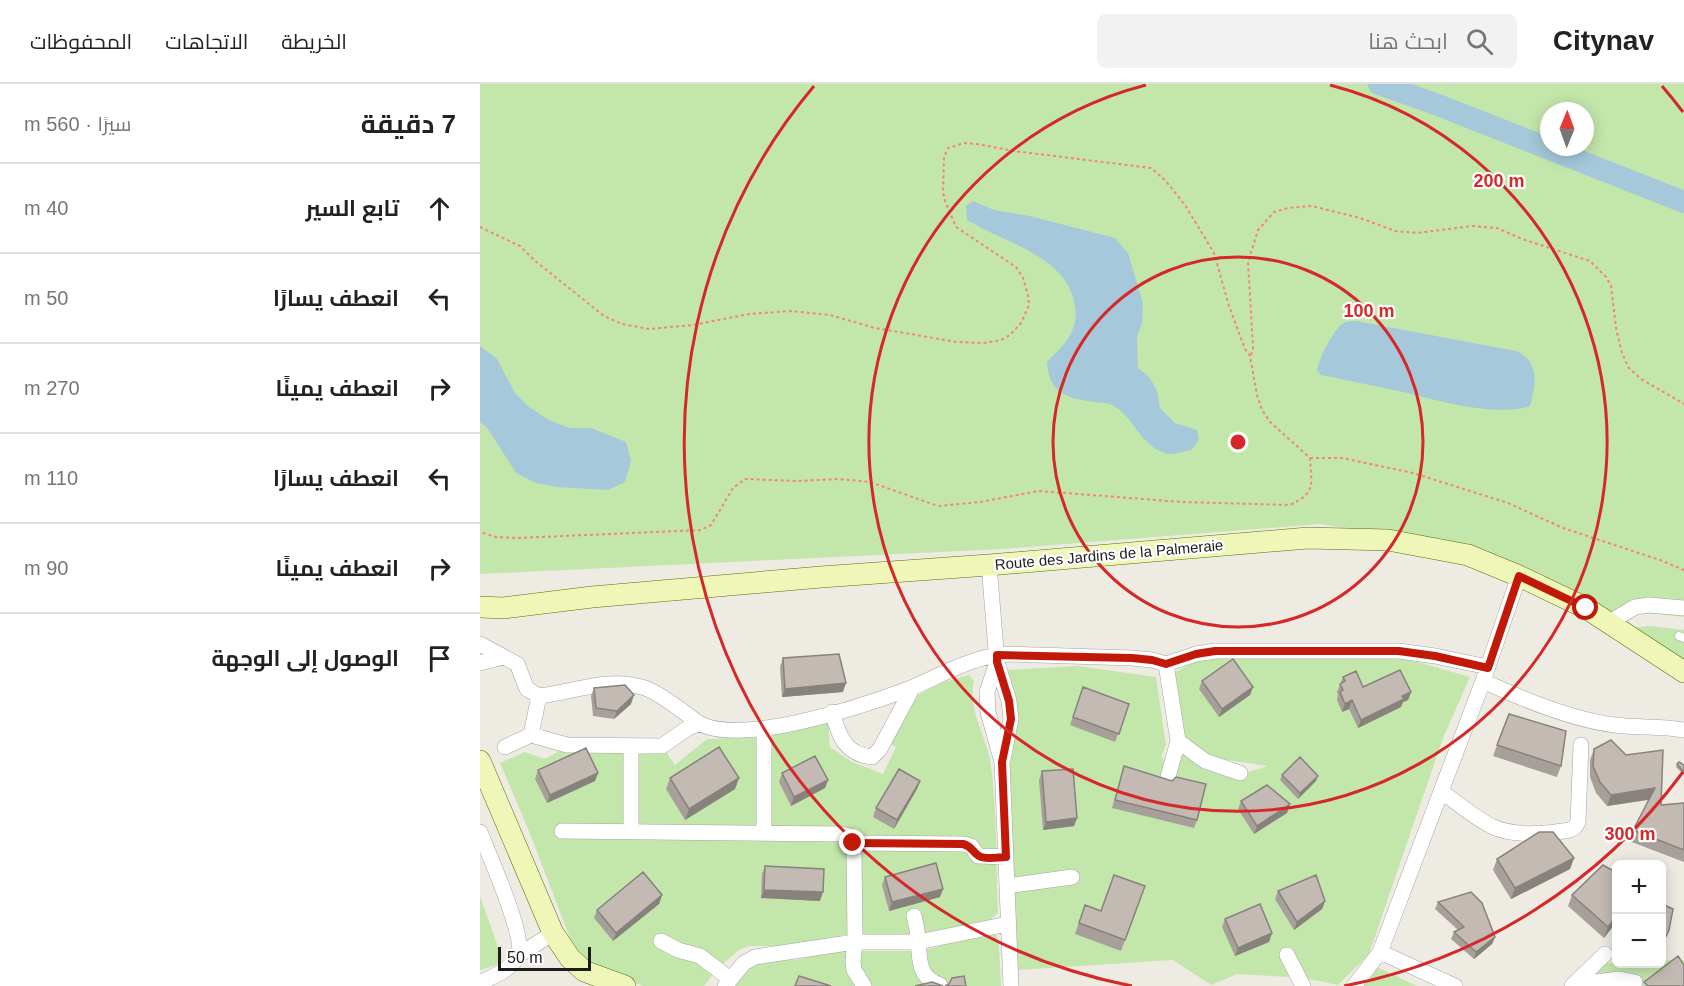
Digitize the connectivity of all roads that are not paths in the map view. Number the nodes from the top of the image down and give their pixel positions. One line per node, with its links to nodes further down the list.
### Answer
1 (989, 566): 2 (street, Route des Jardins de la Palmeraie); 4 (street, Route des Jardins de la Palmeraie); 10 (street)
2 (1519, 576): 7 (street, Route des Jardins de la Palmeraie); 14 (street)
3 (480, 607): 4 (street, Route des Jardins de la Palmeraie)
4 (503, 608): 6 (street, Route des Jardins de la Palmeraie)
5 (1684, 608): 7 (street)
6 (480, 622)
7 (1608, 623): 13 (street, Route des Jardins de la Palmeraie)
8 (480, 644): 9 (street)
9 (503, 657): 11 (street); 16 (street)
10 (997, 658): 12 (street); 15 (street); 27 (street); 27 (street)
11 (480, 663)
12 (1166, 664): 14 (street); 22 (street)
13 (1684, 672)
14 (1485, 674): 20 (street); 30 (street)
15 (913, 687): 17 (street); 17 (street)
16 (539, 696): 18 (street); 21 (street)
17 (831, 712): 19 (street)
18 (698, 724): 19 (street); 24 (street)
19 (764, 729): 34 (street)
20 (1684, 730)
21 (531, 735): 24 (street); 25 (street)
22 (1178, 741): 28 (street); 29 (street)
23 (1581, 745): 30 (street)
24 (631, 746): 32 (street)
25 (505, 747)
26 (480, 761): 41 (street)
27 (1002, 762): 36 (street)
28 (1240, 773)
29 (1168, 777)
30 (1442, 791): 45 (street)
31 (562, 831): 32 (street)
32 (631, 831): 34 (street)
33 (480, 832): 48 (street)
34 (764, 833): 35 (street)
35 (853, 843): 36 (street); 43 (street)
36 (1006, 857): 38 (street)
37 (1072, 877): 38 (street)
38 (1007, 886): 40 (street)
39 (914, 916): 44 (street)
40 (1008, 924): 44 (street); 55 (street)
41 (553, 933): 48 (street); 53 (street)
42 (661, 941): 51 (street)
43 (855, 942): 44 (street); 51 (street); 54 (street)
44 (918, 942): 52 (street)
45 (1380, 952): 57 (street); 58 (street)
46 (1287, 954): 56 (street)
47 (1605, 954): 59 (street)
48 (519, 955): 50 (street)
49 (1635, 982): 59 (street)
50 (480, 983)
51 (727, 983)
52 (940, 985)
53 (625, 986)
54 (864, 986)
55 (1011, 986)
56 (1303, 986)
57 (1354, 986)
58 (1455, 986)
59 (1572, 986)

